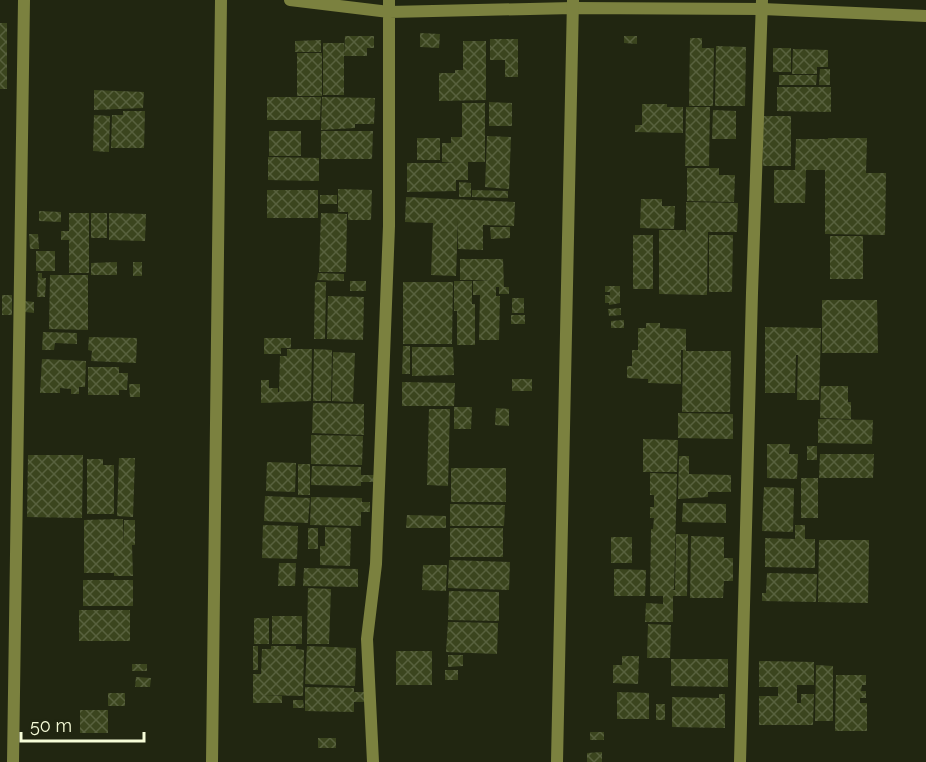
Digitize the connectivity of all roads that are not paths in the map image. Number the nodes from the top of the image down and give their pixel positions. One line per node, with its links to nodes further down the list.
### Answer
1 (24, 0): 8 (street)
2 (221, 0): 9 (street)
3 (290, 0): 6 (street)
4 (573, 4): 5 (street); 6 (street); 11 (street)
5 (762, 5): 7 (street); 12 (street)
6 (389, 6): 10 (street)
7 (926, 16)
8 (13, 762)
9 (212, 762)
10 (373, 762)
11 (557, 762)
12 (740, 762)

